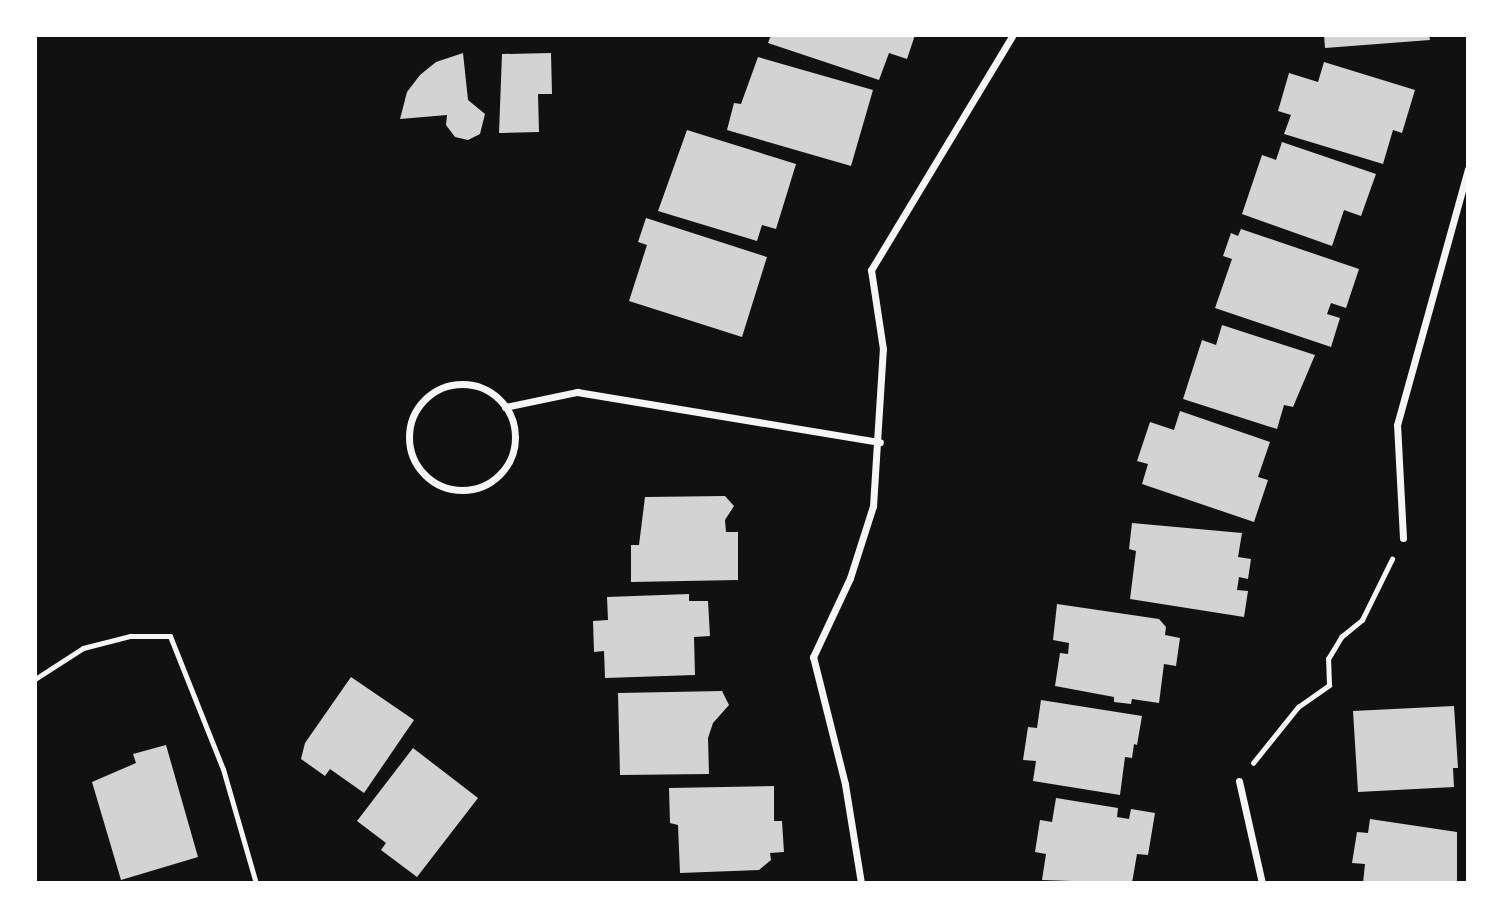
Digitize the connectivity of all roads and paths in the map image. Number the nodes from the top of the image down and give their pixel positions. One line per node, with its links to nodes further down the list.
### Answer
1 (1013, 35): 4 (street)
2 (1468, 169): 5 (street)
3 (505, 407): 3 (street); 4 (street)
4 (880, 442): 9 (street)
5 (1402, 538): 7 (path)
6 (35, 680): 8 (lane)
7 (1239, 780): 10 (street)
8 (256, 883)
9 (862, 883)
10 (1262, 883)

